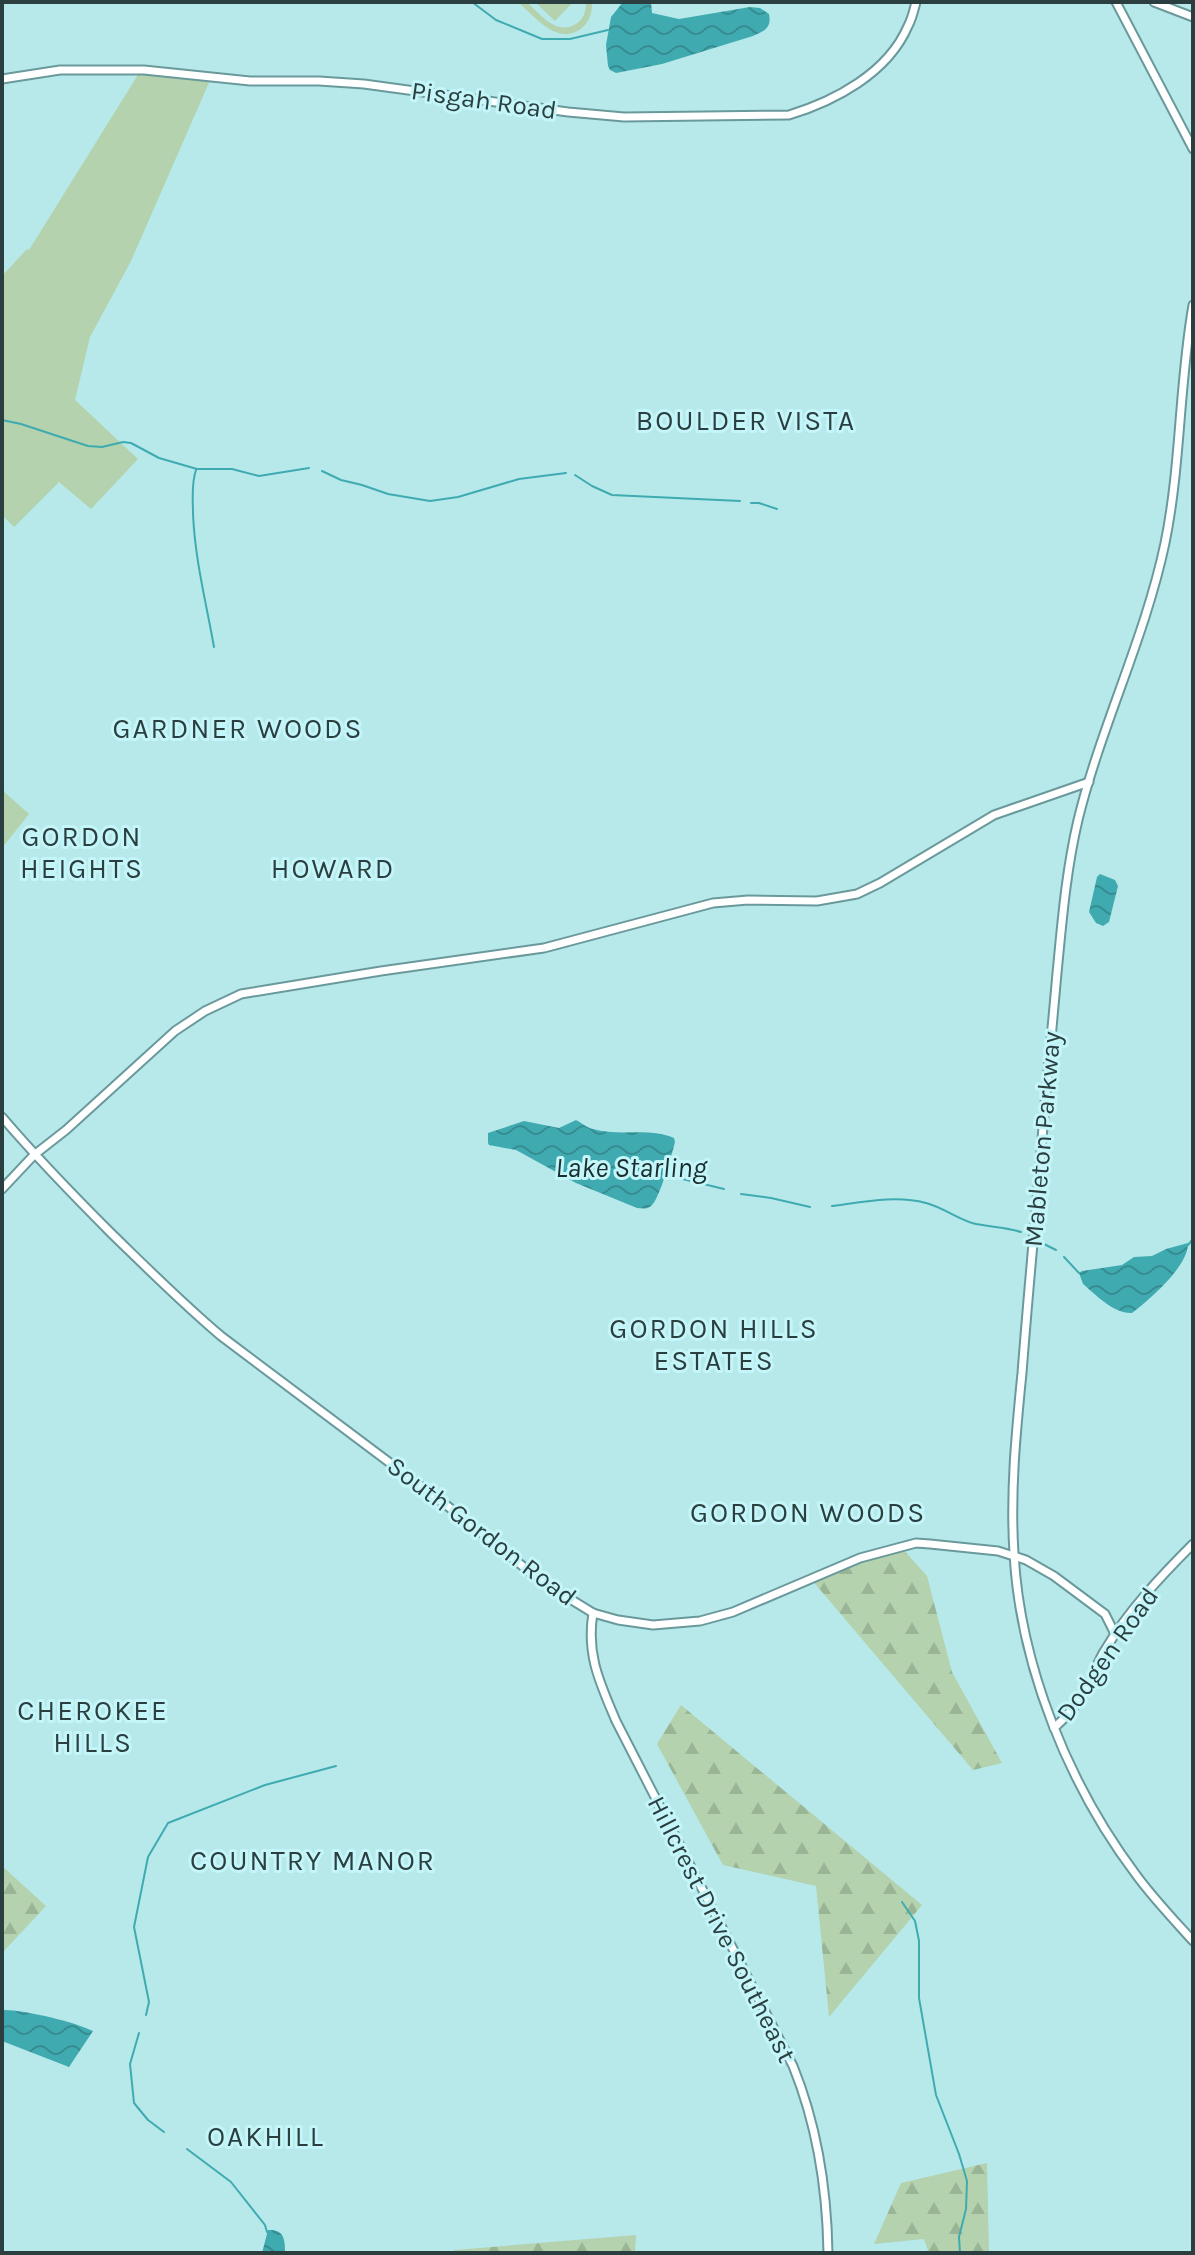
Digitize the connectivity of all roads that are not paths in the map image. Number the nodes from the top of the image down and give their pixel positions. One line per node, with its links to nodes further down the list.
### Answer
1 (916, 2): 5 (street, Pisgah Road)
2 (1116, 2): 6 (street)
3 (1154, 2): 4 (street)
4 (1193, 17)
5 (2, 79)
6 (1193, 149)
7 (1193, 305): 8 (street, Mableton Parkway)
8 (1089, 782): 10 (street); 13 (street, Mableton Parkway)
9 (2, 1117): 10 (street, South Gordon Road)
10 (34, 1155): 11 (street); 16 (street, South Gordon Road)
11 (2, 1189)
12 (1193, 1544): 17 (street, Dodgen Road)
13 (1014, 1555): 14 (street, South Gordon Road); 15 (street, Mableton Parkway); 16 (street, South Gordon Road)
14 (1038, 1566): 15 (street); 17 (street, South Gordon Road)
15 (1017, 1579): 18 (street, Mableton Parkway)
16 (593, 1613): 20 (street, Hillcrest Drive Southeast)
17 (1115, 1634): 18 (street, Dodgen Road)
18 (1054, 1728): 19 (street, Mableton Parkway)
19 (1193, 1941)
20 (828, 2253)

